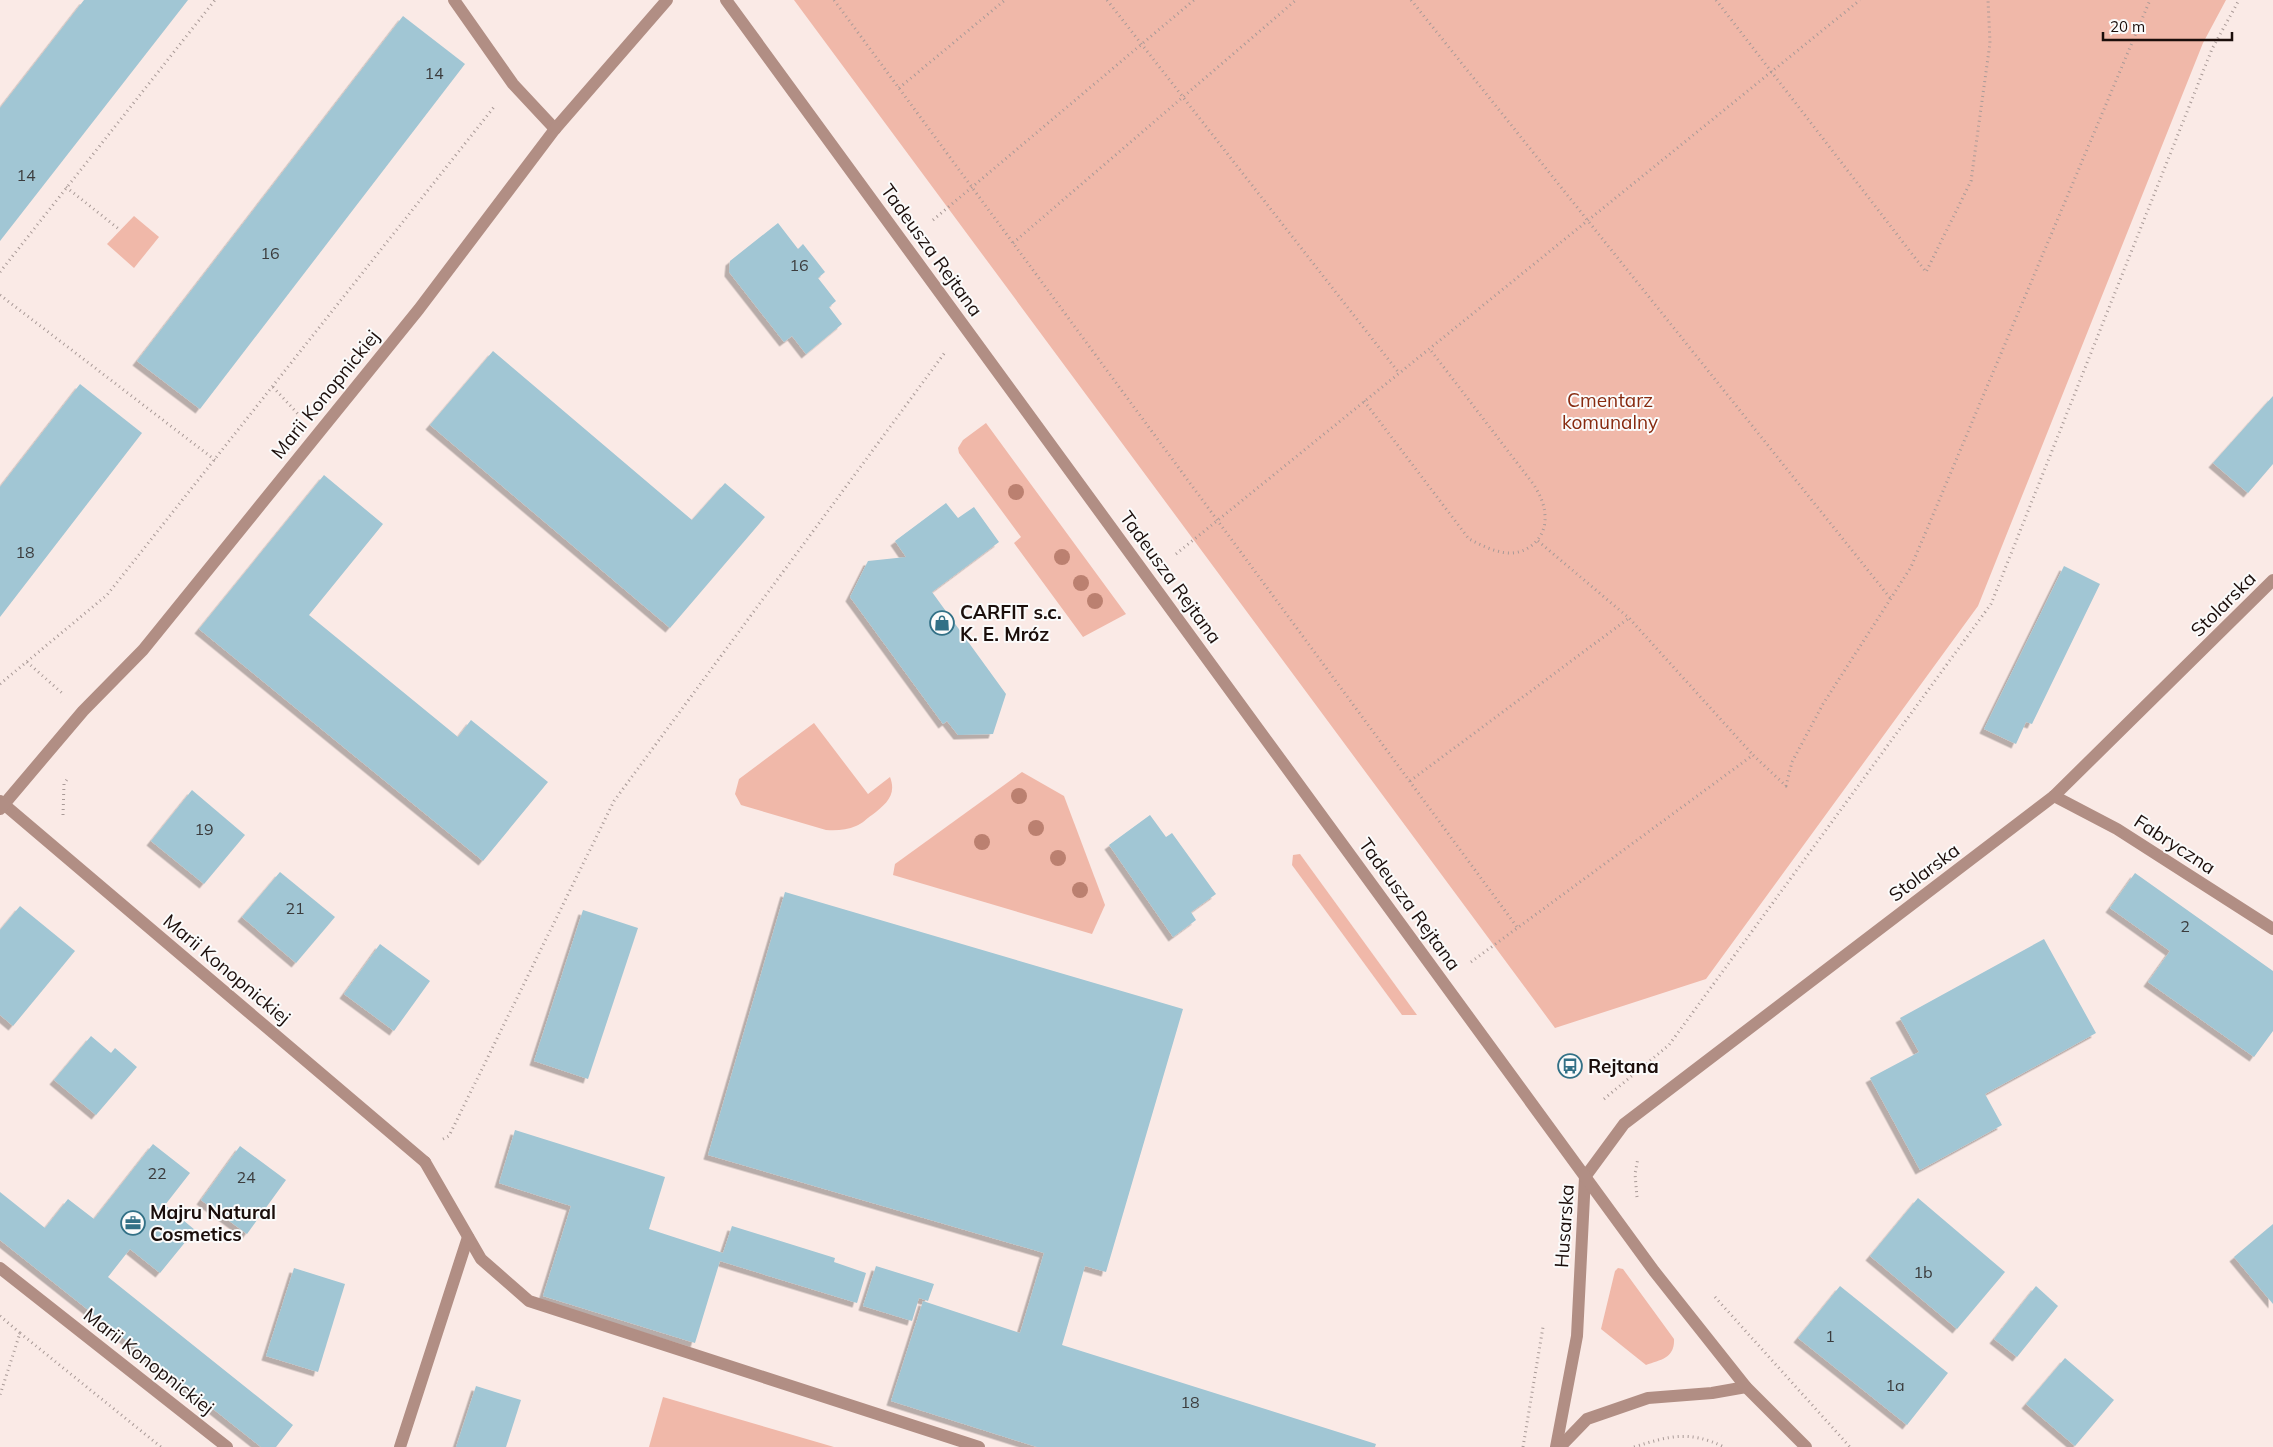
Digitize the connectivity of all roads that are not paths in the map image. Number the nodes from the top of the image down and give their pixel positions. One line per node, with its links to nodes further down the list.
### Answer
1 (454, 0): 4 (street)
2 (667, 0): 4 (street, Marii Konopnickiej)
3 (726, 0): 9 (street, Tadeusza Rejtana)
4 (555, 129): 7 (street, Marii Konopnickiej)
5 (2273, 580): 6 (street, Stolarska)
6 (2054, 796): 8 (street, Fabryczna); 9 (street, Stolarska)
7 (2, 805): 10 (street, Marii Konopnickiej)
8 (2273, 929)
9 (1585, 1176): 12 (street, Husarska); 16 (street, Husarska)
10 (468, 1237): 14 (street); 15 (street, Marii Konopnickiej)
11 (0, 1268): 13 (street, Marii Konopnickiej)
12 (1746, 1386): 16 (street, Husarska); 17 (street, Husarska)
13 (228, 1447)
14 (400, 1447)
15 (979, 1447)
16 (1558, 1447)
17 (1806, 1447)

